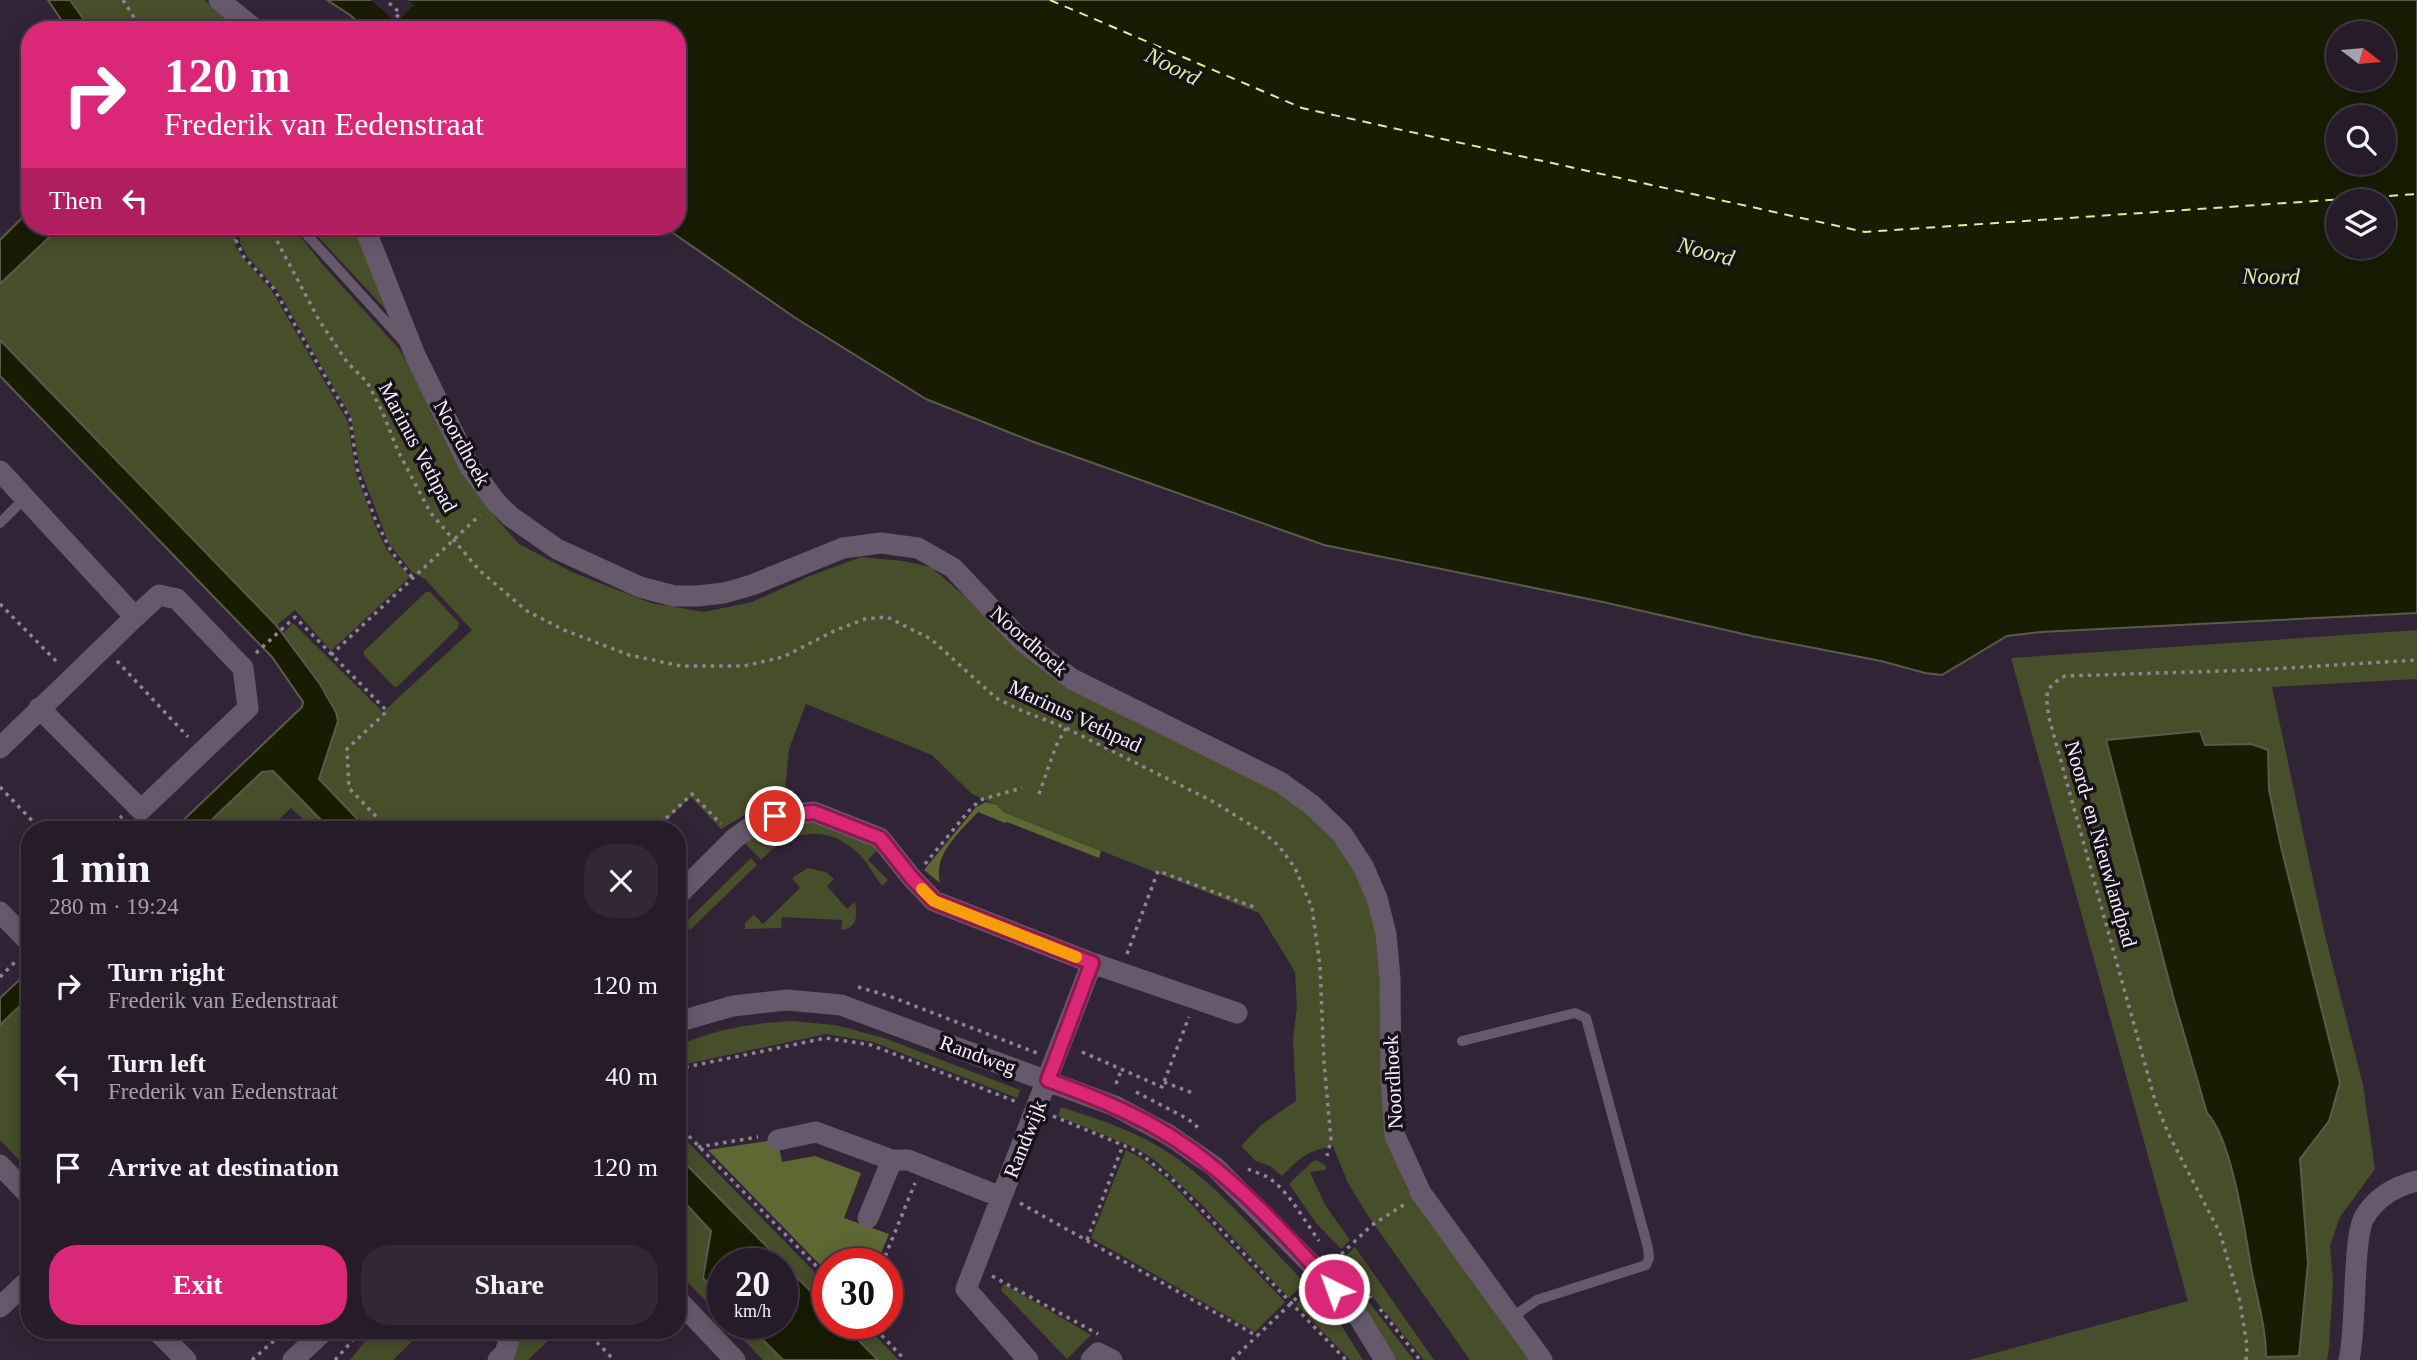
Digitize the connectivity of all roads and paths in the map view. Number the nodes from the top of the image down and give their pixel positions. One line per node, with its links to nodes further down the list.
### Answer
1 (123, 0): 4 (path)
2 (219, 0): 5 (street)
3 (386, 0): 6 (path)
4 (136, 21)
5 (245, 21)
6 (393, 21)
7 (240, 235): 17 (path)
8 (274, 235): 16 (path, Marinus Vethpad)
9 (307, 235): 11 (lane)
10 (368, 235): 11 (street, Noordhoek)
11 (415, 355): 65 (street, Noordhoek)
12 (0, 471): 13 (street)
13 (25, 498): 15 (lane); 19 (street)
14 (484, 512): 16 (path)
15 (0, 523)
16 (454, 541): 17 (path); 26 (path, Marinus Vethpad)
17 (412, 577): 22 (path)
18 (0, 604): 24 (path)
19 (135, 617): 20 (street); 28 (street)
20 (103, 647): 24 (street); 28 (path)
21 (256, 653): 22 (path)
22 (331, 655): 33 (path)
23 (2417, 660): 98 (path, Noord- en Nieuwlandpad)
24 (71, 677): 25 (street)
25 (39, 708): 27 (street); 28 (street)
26 (1066, 728): 31 (path); 59 (path, Marinus Vethpad)
27 (0, 748)
28 (203, 753)
29 (0, 787): 32 (path)
30 (1022, 788): 36 (path)
31 (1039, 794)
32 (32, 821)
33 (380, 821)
34 (663, 821): 35 (path)
35 (742, 833): 36 (street); 37 (street)
36 (911, 877): 42 (street)
37 (686, 887)
38 (1254, 907): 43 (path)
39 (0, 912): 40 (street)
40 (21, 942)
41 (21, 954): 44 (path)
42 (1092, 963): 43 (street); 51 (street, Randwijk)
43 (1120, 973): 45 (street)
44 (0, 977)
45 (1196, 999): 46 (street); 52 (path)
46 (1237, 1013)
47 (686, 1019): 51 (street, Randweg)
48 (1462, 1041): 76 (lane)
49 (1082, 1052): 50 (path)
50 (1122, 1068): 52 (path); 53 (path)
51 (1048, 1080): 66 (street, Randwijk); 72 (street, Randweg)
52 (1164, 1082): 54 (path)
53 (1116, 1084)
54 (1195, 1094)
55 (686, 1134): 58 (path)
56 (778, 1140): 58 (path); 60 (street, Randwijk)
57 (1123, 1145): 68 (path)
58 (698, 1147): 70 (path)
59 (1327, 1156)
60 (892, 1160): 62 (street, Randwijk); 67 (street)
61 (0, 1165): 64 (street)
62 (922, 1165): 66 (street, Randwijk); 69 (path)
63 (2417, 1181): 99 (street)
64 (21, 1184)
65 (1421, 1193): 72 (path); 76 (street, Noordhoek)
66 (1001, 1197): 68 (path); 71 (street, Randwijk)
67 (868, 1218)
68 (1087, 1240): 77 (path)
69 (888, 1248)
70 (812, 1262)
71 (974, 1266): 86 (path); 94 (street, Randwijk)
72 (1321, 1274): 77 (path); 96 (street, Randweg)
73 (21, 1287): 74 (street)
74 (0, 1307)
75 (686, 1308): 92 (street)
76 (1511, 1318): 97 (street, Noordhoek)
77 (1257, 1336): 95 (path)
78 (165, 1339): 87 (street)
79 (276, 1339): 88 (path)
80 (317, 1339): 85 (street)
81 (354, 1339): 89 (path)
82 (509, 1339): 90 (street)
83 (594, 1339): 91 (path)
84 (885, 1339): 93 (path)
85 (302, 1357)
86 (1100, 1358)
87 (186, 1360)
88 (252, 1360)
89 (335, 1360)
90 (498, 1360)
91 (614, 1360)
92 (735, 1360)
93 (905, 1360)
94 (1028, 1360)
95 (1232, 1360)
96 (1385, 1360)
97 (1542, 1360)
98 (2246, 1360)
99 (2349, 1360)

